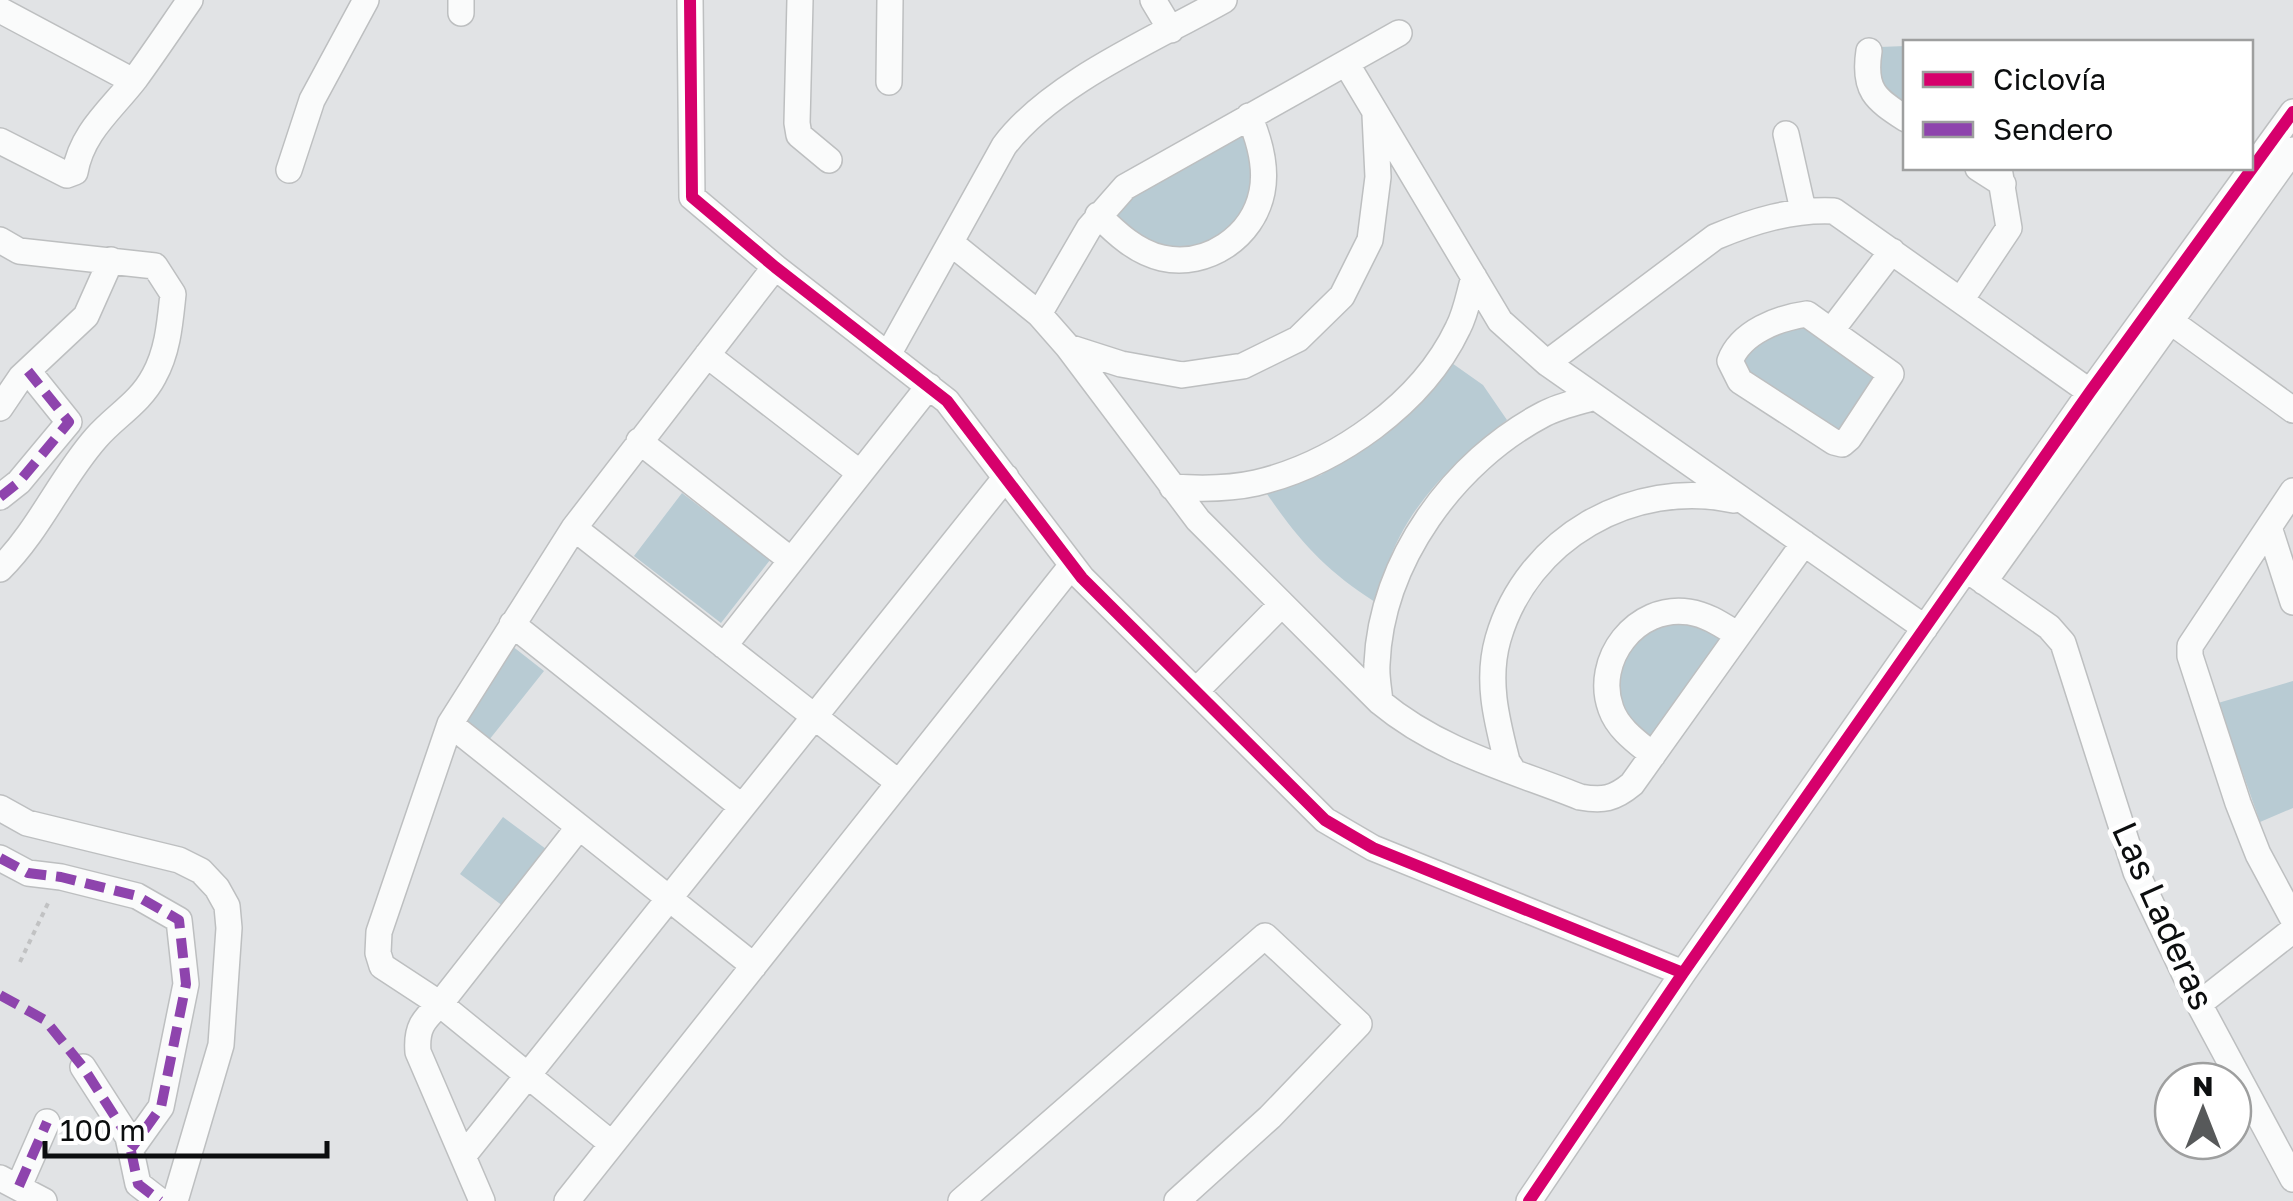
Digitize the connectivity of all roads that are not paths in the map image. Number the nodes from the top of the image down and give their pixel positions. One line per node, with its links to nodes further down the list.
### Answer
1 (190, 0): 13 (street)
2 (366, 0): 23 (street)
3 (690, 0): 31 (street)
4 (800, 0): 22 (street)
5 (890, 0): 14 (street)
6 (1153, 0): 9 (street)
7 (1224, 0): 9 (street)
8 (0, 10): 13 (street)
9 (1170, 30): 27 (street)
10 (1399, 32): 12 (street)
11 (1869, 51): 18 (street)
12 (1346, 63): 15 (street); 17 (street)
13 (133, 81): 20 (street)
14 (890, 82)
15 (1374, 111): 32 (street); 37 (street)
16 (2293, 112): 35 (street)
17 (1249, 116): 26 (street); 26 (street)
18 (1903, 118)
19 (1786, 134): 25 (street)
20 (0, 141)
21 (2293, 150): 35 (street)
22 (828, 160)
23 (290, 170)
24 (2001, 176): 33 (street)
25 (1803, 210): 29 (street); 40 (street)
26 (1098, 215): 34 (street)
27 (950, 242): 34 (street); 38 (street)
28 (6, 249): 30 (street)
29 (1892, 251): 33 (street); 36 (street)
30 (111, 260): 41 (street); 59 (street)
31 (775, 267): 38 (street); 39 (street)
32 (1474, 277): 40 (street); 50 (street)
33 (1961, 300): 43 (street)
34 (1039, 314): 37 (street)
35 (2160, 314): 43 (street); 45 (street); 60 (street)
36 (1831, 331): 36 (street)
37 (1068, 347): 50 (street)
38 (889, 353): 42 (street)
39 (707, 356): 47 (street); 48 (street)
40 (1546, 363): 44 (street)
41 (28, 371): 46 (street); 52 (street)
42 (929, 386): 48 (street); 49 (street)
43 (2090, 392): 60 (street)
44 (1594, 397): 53 (street); 68 (street)
45 (2291, 405)
46 (0, 408)
47 (639, 441): 55 (street); 57 (street)
48 (860, 473): 57 (street)
49 (1006, 478): 58 (street); 69 (street)
50 (1172, 488): 62 (street)
51 (2293, 491): 54 (street)
52 (0, 497)
53 (1744, 502): 56 (street); 72 (street)
54 (2269, 527): 61 (street); 79 (street)
55 (574, 528): 63 (street); 66 (street)
56 (1804, 542): 64 (street); 65 (street)
57 (790, 560): 66 (street)
58 (1072, 565): 67 (street); 73 (street)
59 (0, 568)
60 (1975, 576): 64 (street); 84 (street, Las Laderas)
61 (2293, 602)
62 (1282, 605): 67 (street); 68 (street)
63 (512, 624): 70 (street); 75 (street)
64 (1926, 628): 82 (street)
65 (1738, 634): 71 (street); 71 (street)
66 (724, 646): 69 (street)
67 (1196, 692): 82 (street)
68 (1380, 702): 72 (street)
69 (814, 717): 73 (street); 75 (street)
70 (450, 724): 76 (street); 83 (street)
71 (1652, 755): 72 (street)
72 (1512, 769)
73 (899, 784): 81 (street)
74 (0, 808): 95 (street)
75 (742, 808): 78 (street)
76 (580, 828): 78 (street); 83 (street)
77 (0, 858): 89 (street)
78 (669, 898): 81 (street); 86 (street)
79 (2293, 919)
80 (2293, 930): 84 (street)
81 (754, 966): 88 (street)
82 (1683, 973): 100 (street)
83 (440, 1004): 86 (street); 90 (street)
84 (2200, 1004): 91 (street, Las Laderas)
85 (83, 1067): 89 (street)
86 (528, 1075): 88 (street); 90 (street)
87 (47, 1122): 92 (street)
88 (612, 1144): 97 (street)
89 (130, 1149): 94 (street)
90 (464, 1155): 96 (street)
91 (2293, 1179)
92 (10, 1182): 93 (street)
93 (44, 1201)
94 (160, 1201)
95 (175, 1201)
96 (482, 1201)
97 (567, 1201)
98 (962, 1201): 99 (street)
99 (1178, 1201)
100 (1529, 1201)

